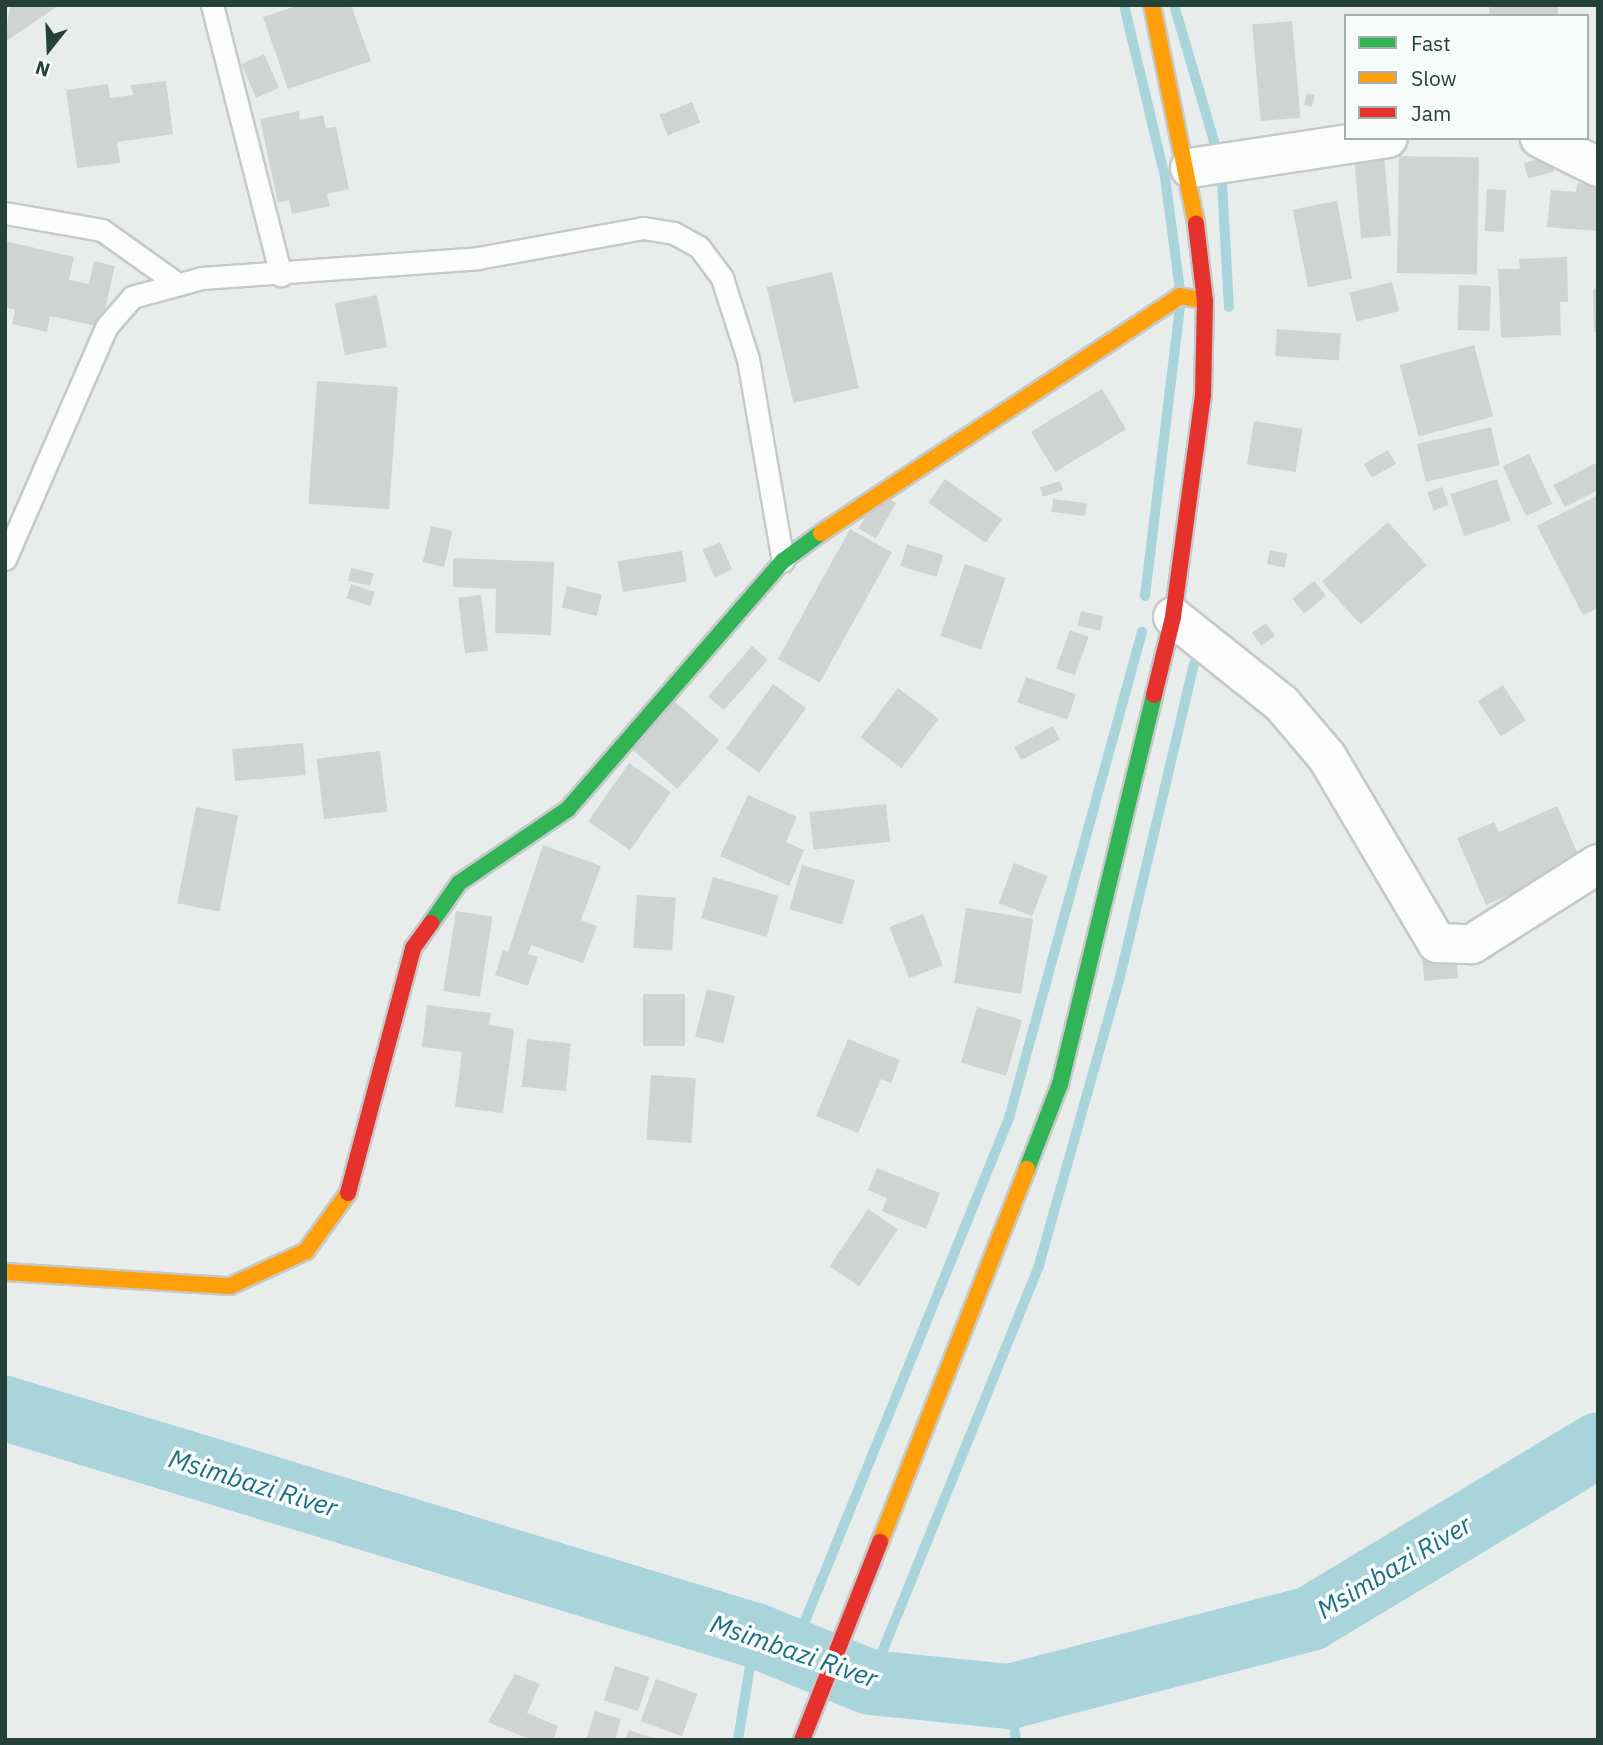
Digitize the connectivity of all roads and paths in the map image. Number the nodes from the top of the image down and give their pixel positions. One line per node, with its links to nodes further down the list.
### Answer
1 (212, 5): 8 (lane)
2 (1152, 5): 6 (main road)
3 (1375, 140): 6 (street)
4 (1544, 140): 5 (street)
5 (1598, 167)
6 (1190, 168): 10 (main road)
7 (5, 214): 9 (lane)
8 (281, 275): 9 (lane); 12 (lane)
9 (175, 282): 11 (lane)
10 (1205, 301): 12 (main road); 13 (main road)
11 (5, 559)
12 (783, 561): 15 (main road)
13 (1173, 617): 14 (street); 16 (main road)
14 (1598, 864)
15 (5, 1272)
16 (802, 1740)

